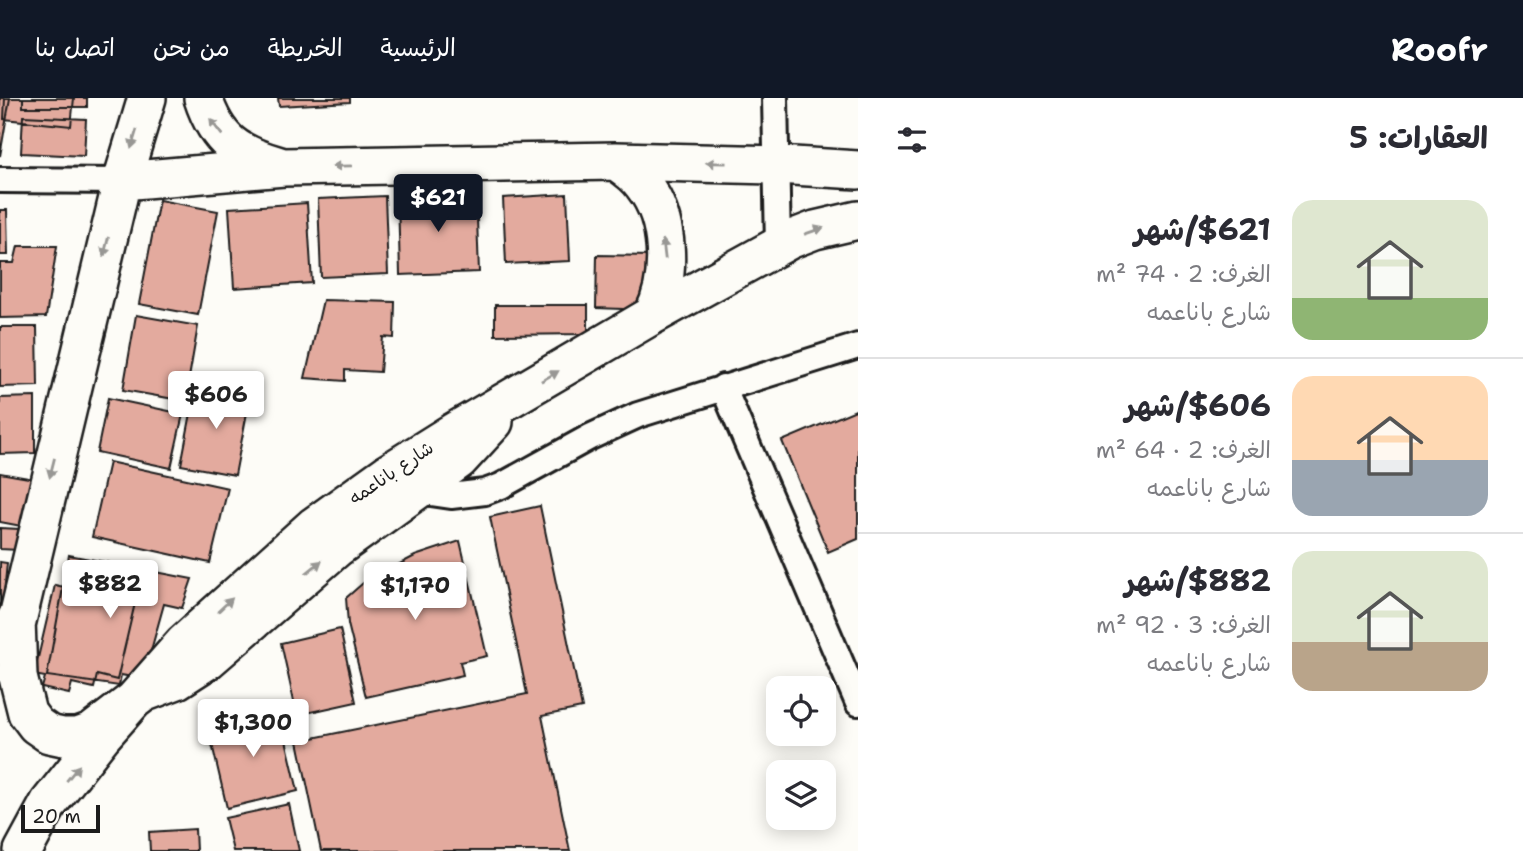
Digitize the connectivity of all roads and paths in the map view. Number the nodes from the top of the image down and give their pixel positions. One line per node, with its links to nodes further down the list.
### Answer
1 (147, 98): 9 (highway, one-way to 9)
2 (203, 98): 6 (highway, one-way to 2)
3 (775, 98): 5 (street)
4 (616, 161): 5 (highway, one-way to 4); 6 (highway, one-way to 6); 12 (highway, one-way to 4)
5 (777, 165): 7 (highway); 11 (street)
6 (284, 167): 9 (highway)
7 (858, 170)
8 (0, 180): 9 (street)
9 (122, 181): 17 (highway, one-way to 17)
10 (858, 220): 11 (highway, شارع باناعمه, one-way to 10)
11 (778, 246): 12 (highway, شارع باناعمه)
12 (653, 315): 15 (highway, شارع باناعمه, one-way to 12)
13 (858, 346): 14 (street)
14 (723, 387): 16 (street); 19 (street)
15 (509, 400): 16 (highway); 18 (highway, شارع باناعمه, one-way to 15)
16 (417, 491): 18 (highway, one-way to 16)
17 (16, 619): 18 (highway); 20 (highway)
18 (142, 693): 21 (highway, شارع باناعمه, one-way to 18)
19 (858, 703)
20 (0, 712)
21 (23, 851)

